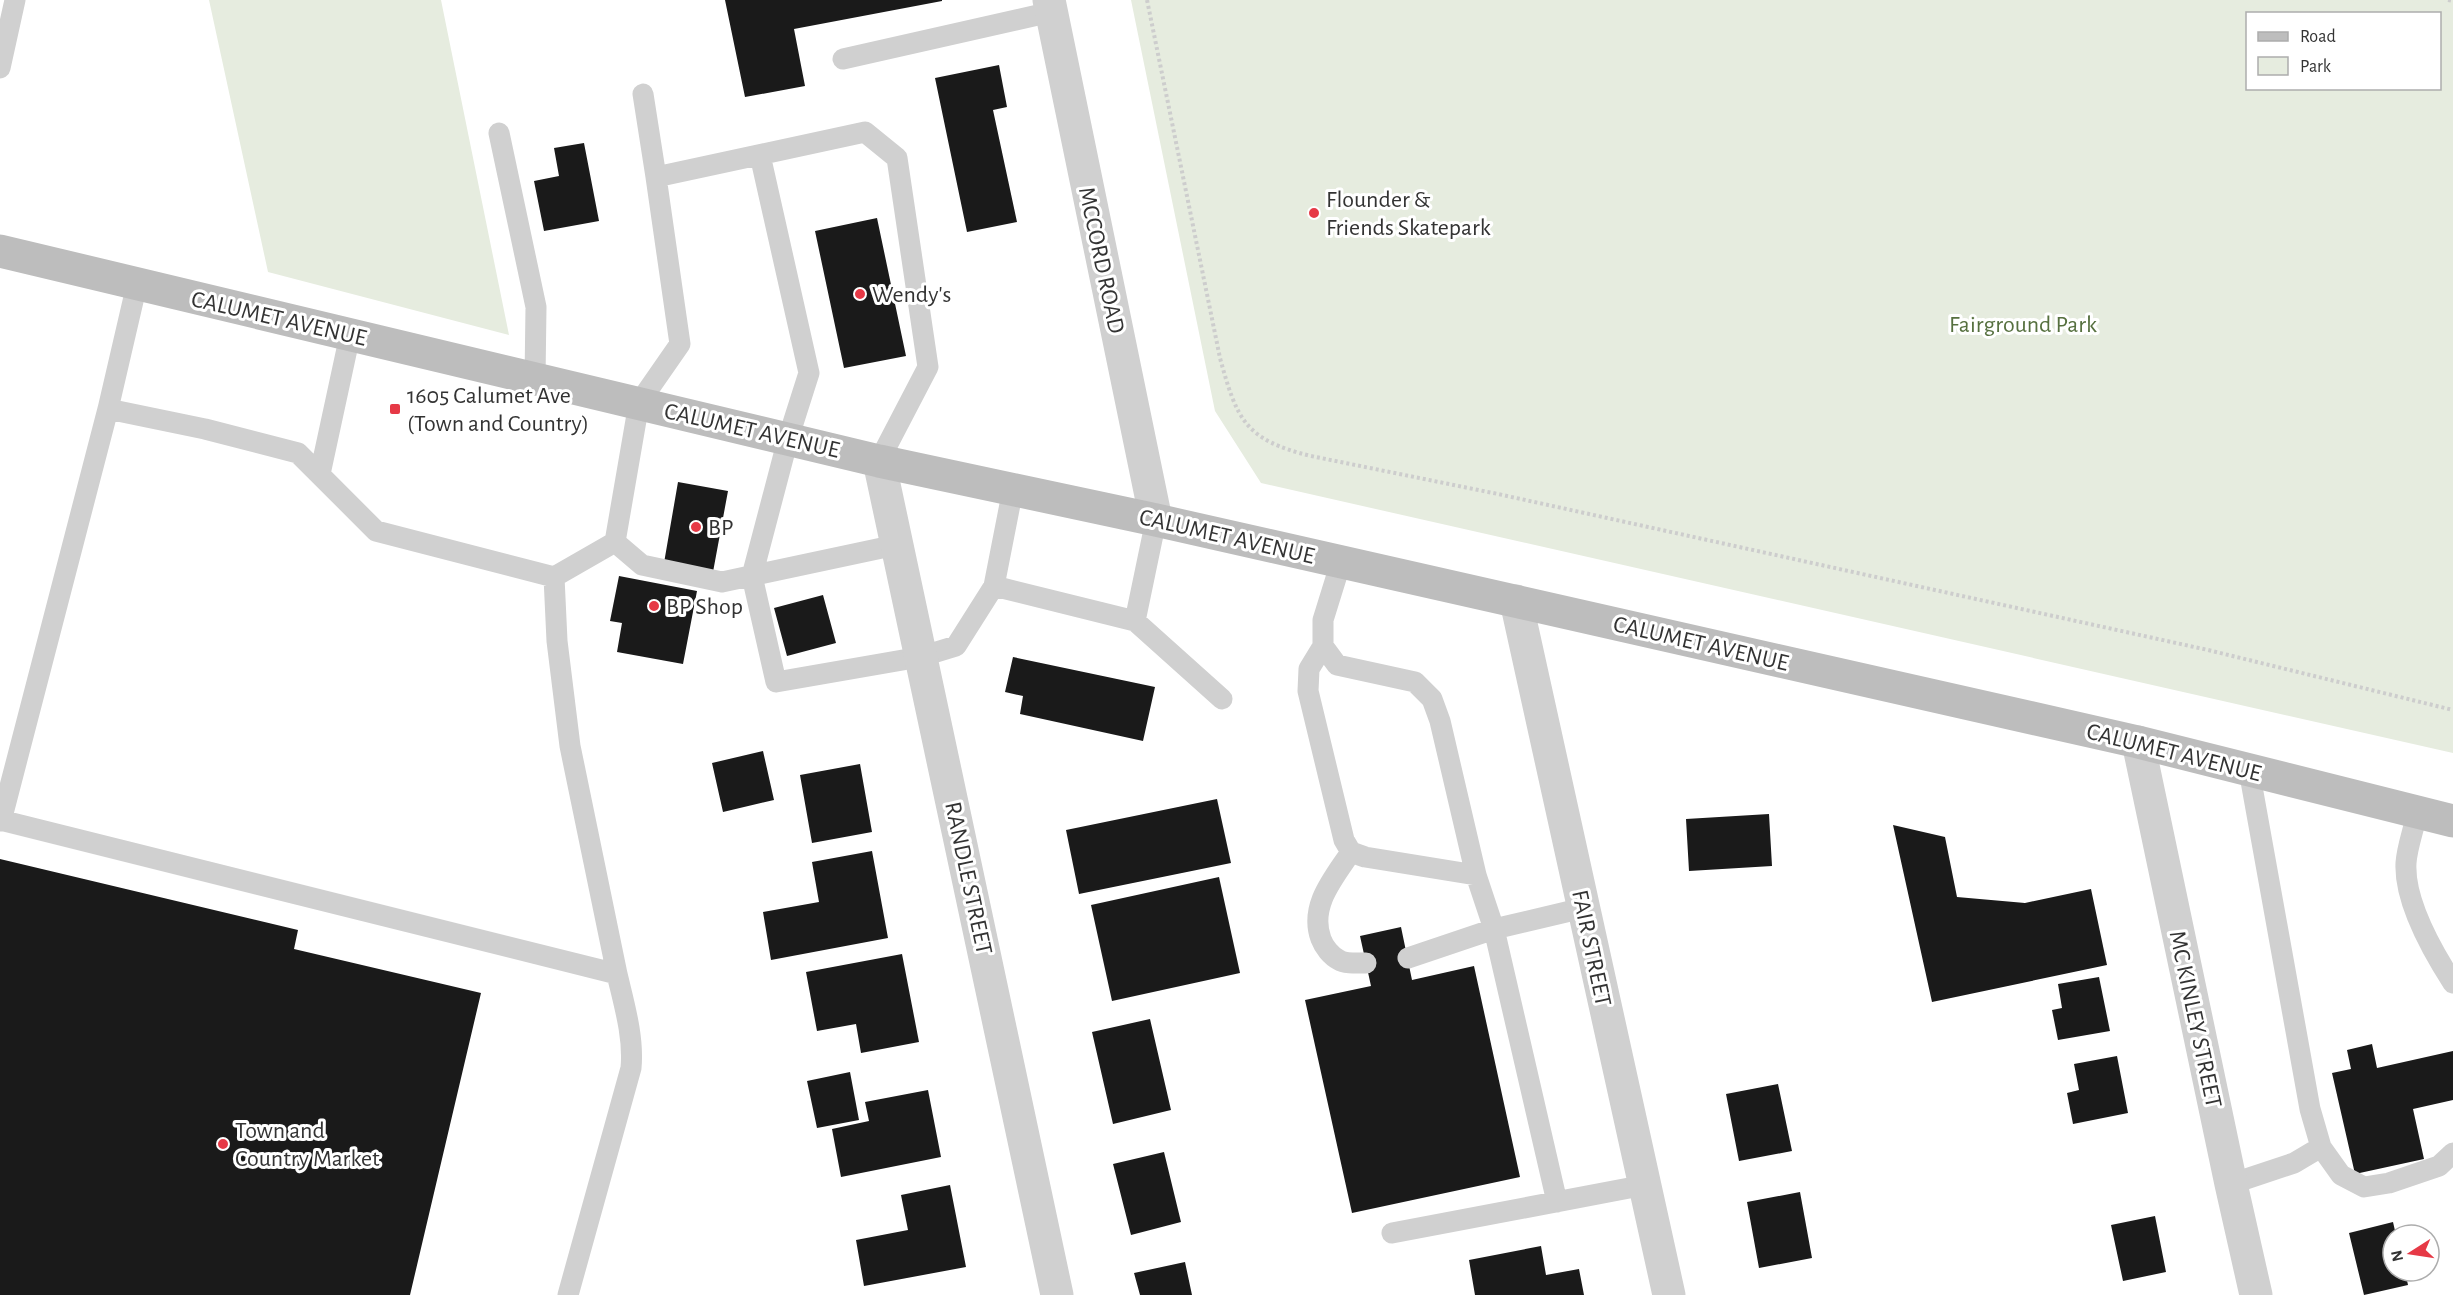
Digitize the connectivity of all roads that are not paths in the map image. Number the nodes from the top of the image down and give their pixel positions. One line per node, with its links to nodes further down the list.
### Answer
1 (15, 0): 4 (lane)
2 (1050, 6): 3 (lane); 19 (street, MCCORD ROAD)
3 (843, 59)
4 (0, 68)
5 (643, 94): 8 (lane)
6 (499, 133): 12 (lane)
7 (760, 155): 8 (lane); 15 (lane); 16 (lane)
8 (656, 177): 13 (lane)
9 (0, 251): 10 (main road, CALUMET AVENUE)
10 (137, 284): 11 (main road, CALUMET AVENUE); 14 (lane)
11 (350, 334): 12 (main road, CALUMET AVENUE); 17 (lane)
12 (535, 379): 13 (main road, CALUMET AVENUE)
13 (639, 404): 15 (main road, CALUMET AVENUE); 20 (lane)
14 (108, 409): 17 (lane); 34 (lane)
15 (788, 439): 16 (main road, CALUMET AVENUE); 23 (lane)
16 (879, 461): 18 (main road, CALUMET AVENUE); 21 (street, RANDLE STREET)
17 (320, 474): 24 (lane)
18 (1013, 489): 19 (main road, CALUMET AVENUE); 25 (lane)
19 (1156, 520): 22 (main road, CALUMET AVENUE); 27 (lane)
20 (615, 543): 23 (lane); 24 (lane)
21 (896, 545): 23 (lane); 29 (street, RANDLE STREET)
22 (1341, 562): 26 (main road, CALUMET AVENUE); 28 (lane)
23 (752, 576): 29 (lane)
24 (554, 577): 42 (lane)
25 (994, 586): 27 (lane); 29 (lane)
26 (1516, 601): 31 (main road, CALUMET AVENUE); 38 (street, FAIR STREET)
27 (1135, 621): 30 (lane)
28 (1323, 646): 36 (lane); 37 (lane)
29 (920, 657): 51 (street, RANDLE STREET)
30 (1222, 699)
31 (2138, 742): 32 (main road, CALUMET AVENUE); 46 (street, MC KINLEY STREET)
32 (2248, 770): 33 (main road, CALUMET AVENUE); 44 (lane)
33 (2417, 813): 35 (main road, CALUMET AVENUE); 43 (lane)
34 (1, 820): 42 (lane)
35 (2453, 820)
36 (1351, 852): 37 (lane); 41 (lane)
37 (1476, 875): 39 (lane)
38 (1583, 908): 39 (lane); 47 (street, FAIR STREET)
39 (1494, 929): 40 (lane); 48 (lane)
40 (1408, 958)
41 (1366, 963)
42 (617, 974): 50 (lane)
43 (2453, 983)
44 (2321, 1147): 45 (lane); 46 (lane)
45 (2453, 1153)
46 (2231, 1184): 53 (street, MC KINLEY STREET)
47 (1645, 1185): 48 (lane); 52 (street, FAIR STREET)
48 (1557, 1202): 49 (lane)
49 (1392, 1233)
50 (568, 1295)
51 (1057, 1295)
52 (1669, 1295)
53 (2256, 1295)

